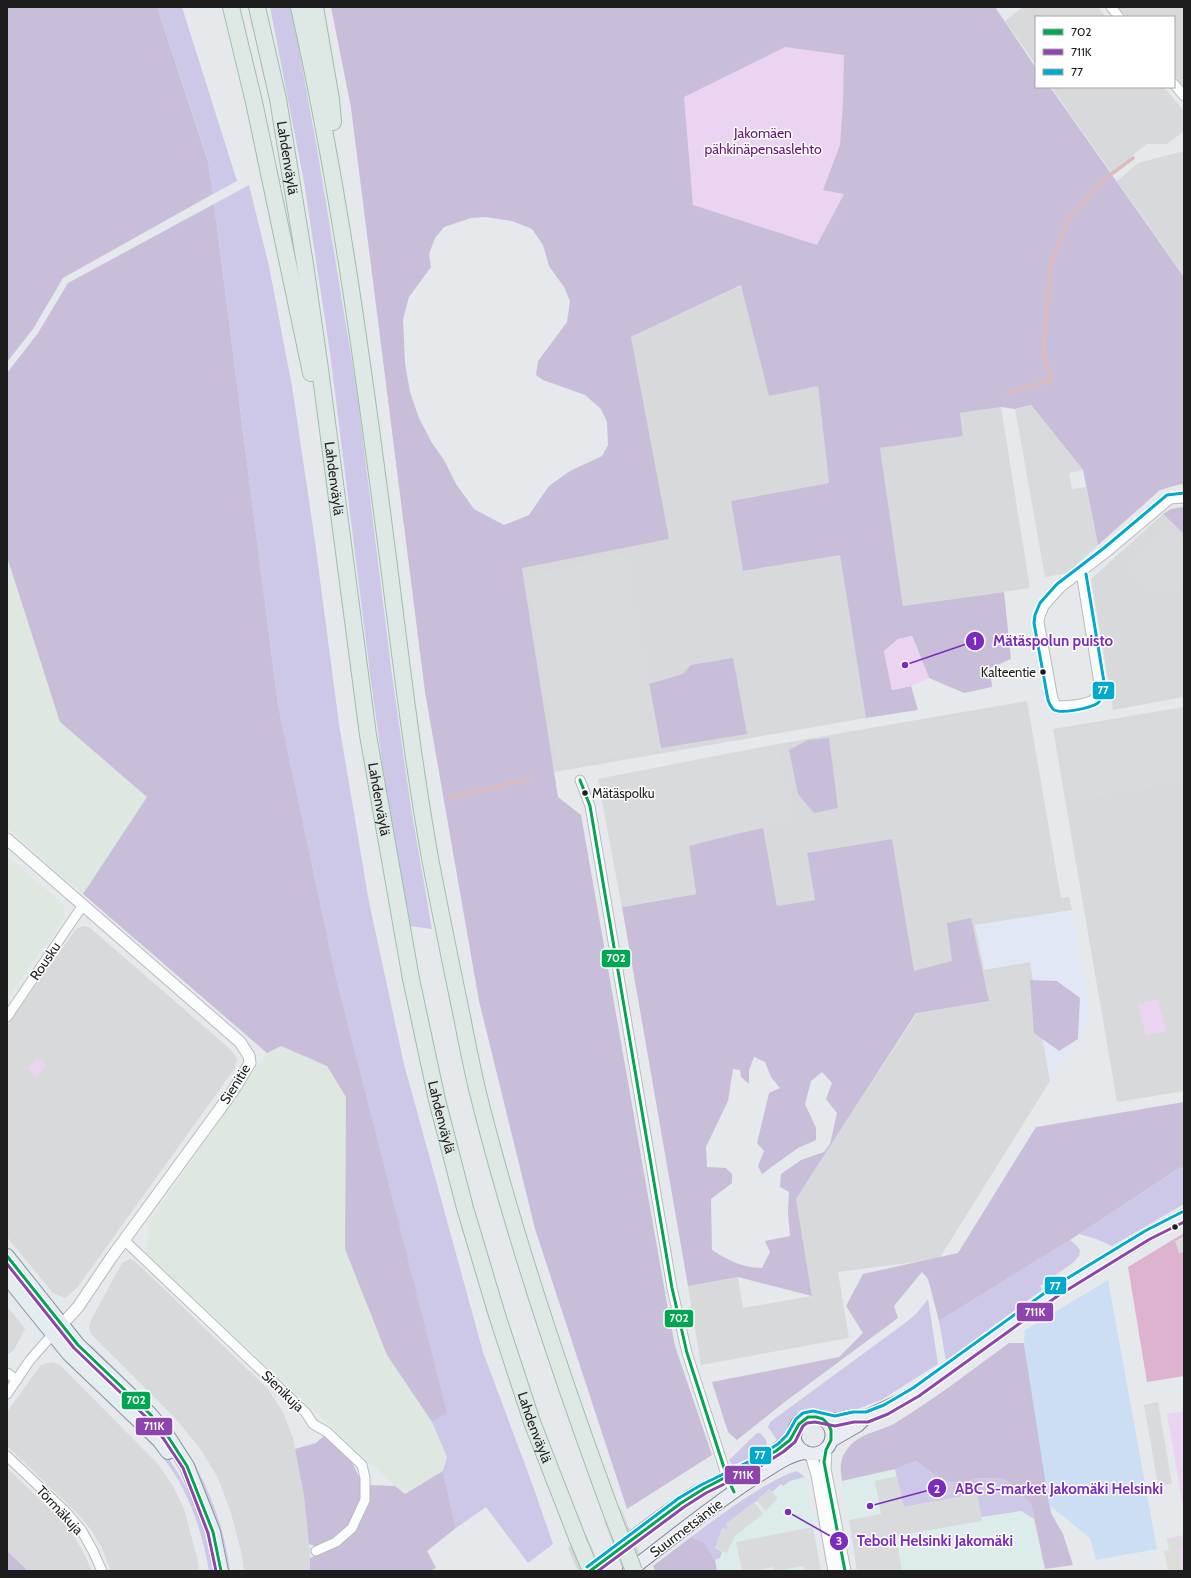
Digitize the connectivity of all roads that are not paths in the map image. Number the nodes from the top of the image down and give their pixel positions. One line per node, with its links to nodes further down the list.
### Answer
1 (224, 7): 10 (highway)
2 (231, 7): 10 (highway)
3 (257, 7): 12 (highway, Lahdenväylä)
4 (300, 7): 11 (highway)
5 (315, 7): 11 (highway)
6 (1110, 7): 7 (street)
7 (1118, 16)
8 (1175, 85): 9 (street)
9 (1184, 96)
10 (254, 102): 12 (highway)
11 (338, 203): 42 (highway, bridge)
12 (329, 437): 40 (highway, Lahdenväylä, bridge)
13 (1184, 498): 14 (street)
14 (1081, 572): 14 (street)
15 (580, 780): 34 (street)
16 (7, 839): 17 (street, Sienitie)
17 (82, 905): 18 (street, Rousku); 20 (street, Sienitie)
18 (7, 1017)
19 (1184, 1216): 28 (main road)
20 (124, 1240): 23 (street, Sienitie); 37 (street, Sienikuja)
21 (7, 1256): 23 (main road)
22 (7, 1277): 24 (main road)
23 (62, 1324): 24 (street, Sienitie); 35 (main road)
24 (52, 1334): 26 (street); 35 (main road)
25 (7, 1373): 26 (street)
26 (17, 1380): 27 (street)
27 (7, 1394)
28 (866, 1417): 29 (main road); 31 (main road)
29 (825, 1420): 30 (main road); 31 (main road)
30 (795, 1434): 32 (main road); 34 (main road, Suurmetsäntie)
31 (829, 1444): 32 (main road); 44 (street)
32 (807, 1452): 36 (main road, Suurmetsäntie); 43 (street)
33 (7, 1456): 38 (street, Törmäkuja)
34 (727, 1477): 36 (street); 40 (main road, Suurmetsäntie)
35 (195, 1488): 39 (main road)
36 (734, 1492): 41 (main road, Suurmetsäntie)
37 (316, 1551)
38 (102, 1571)
39 (221, 1571)
40 (591, 1571)
41 (629, 1571)
42 (634, 1571)
43 (834, 1571)
44 (845, 1571)

